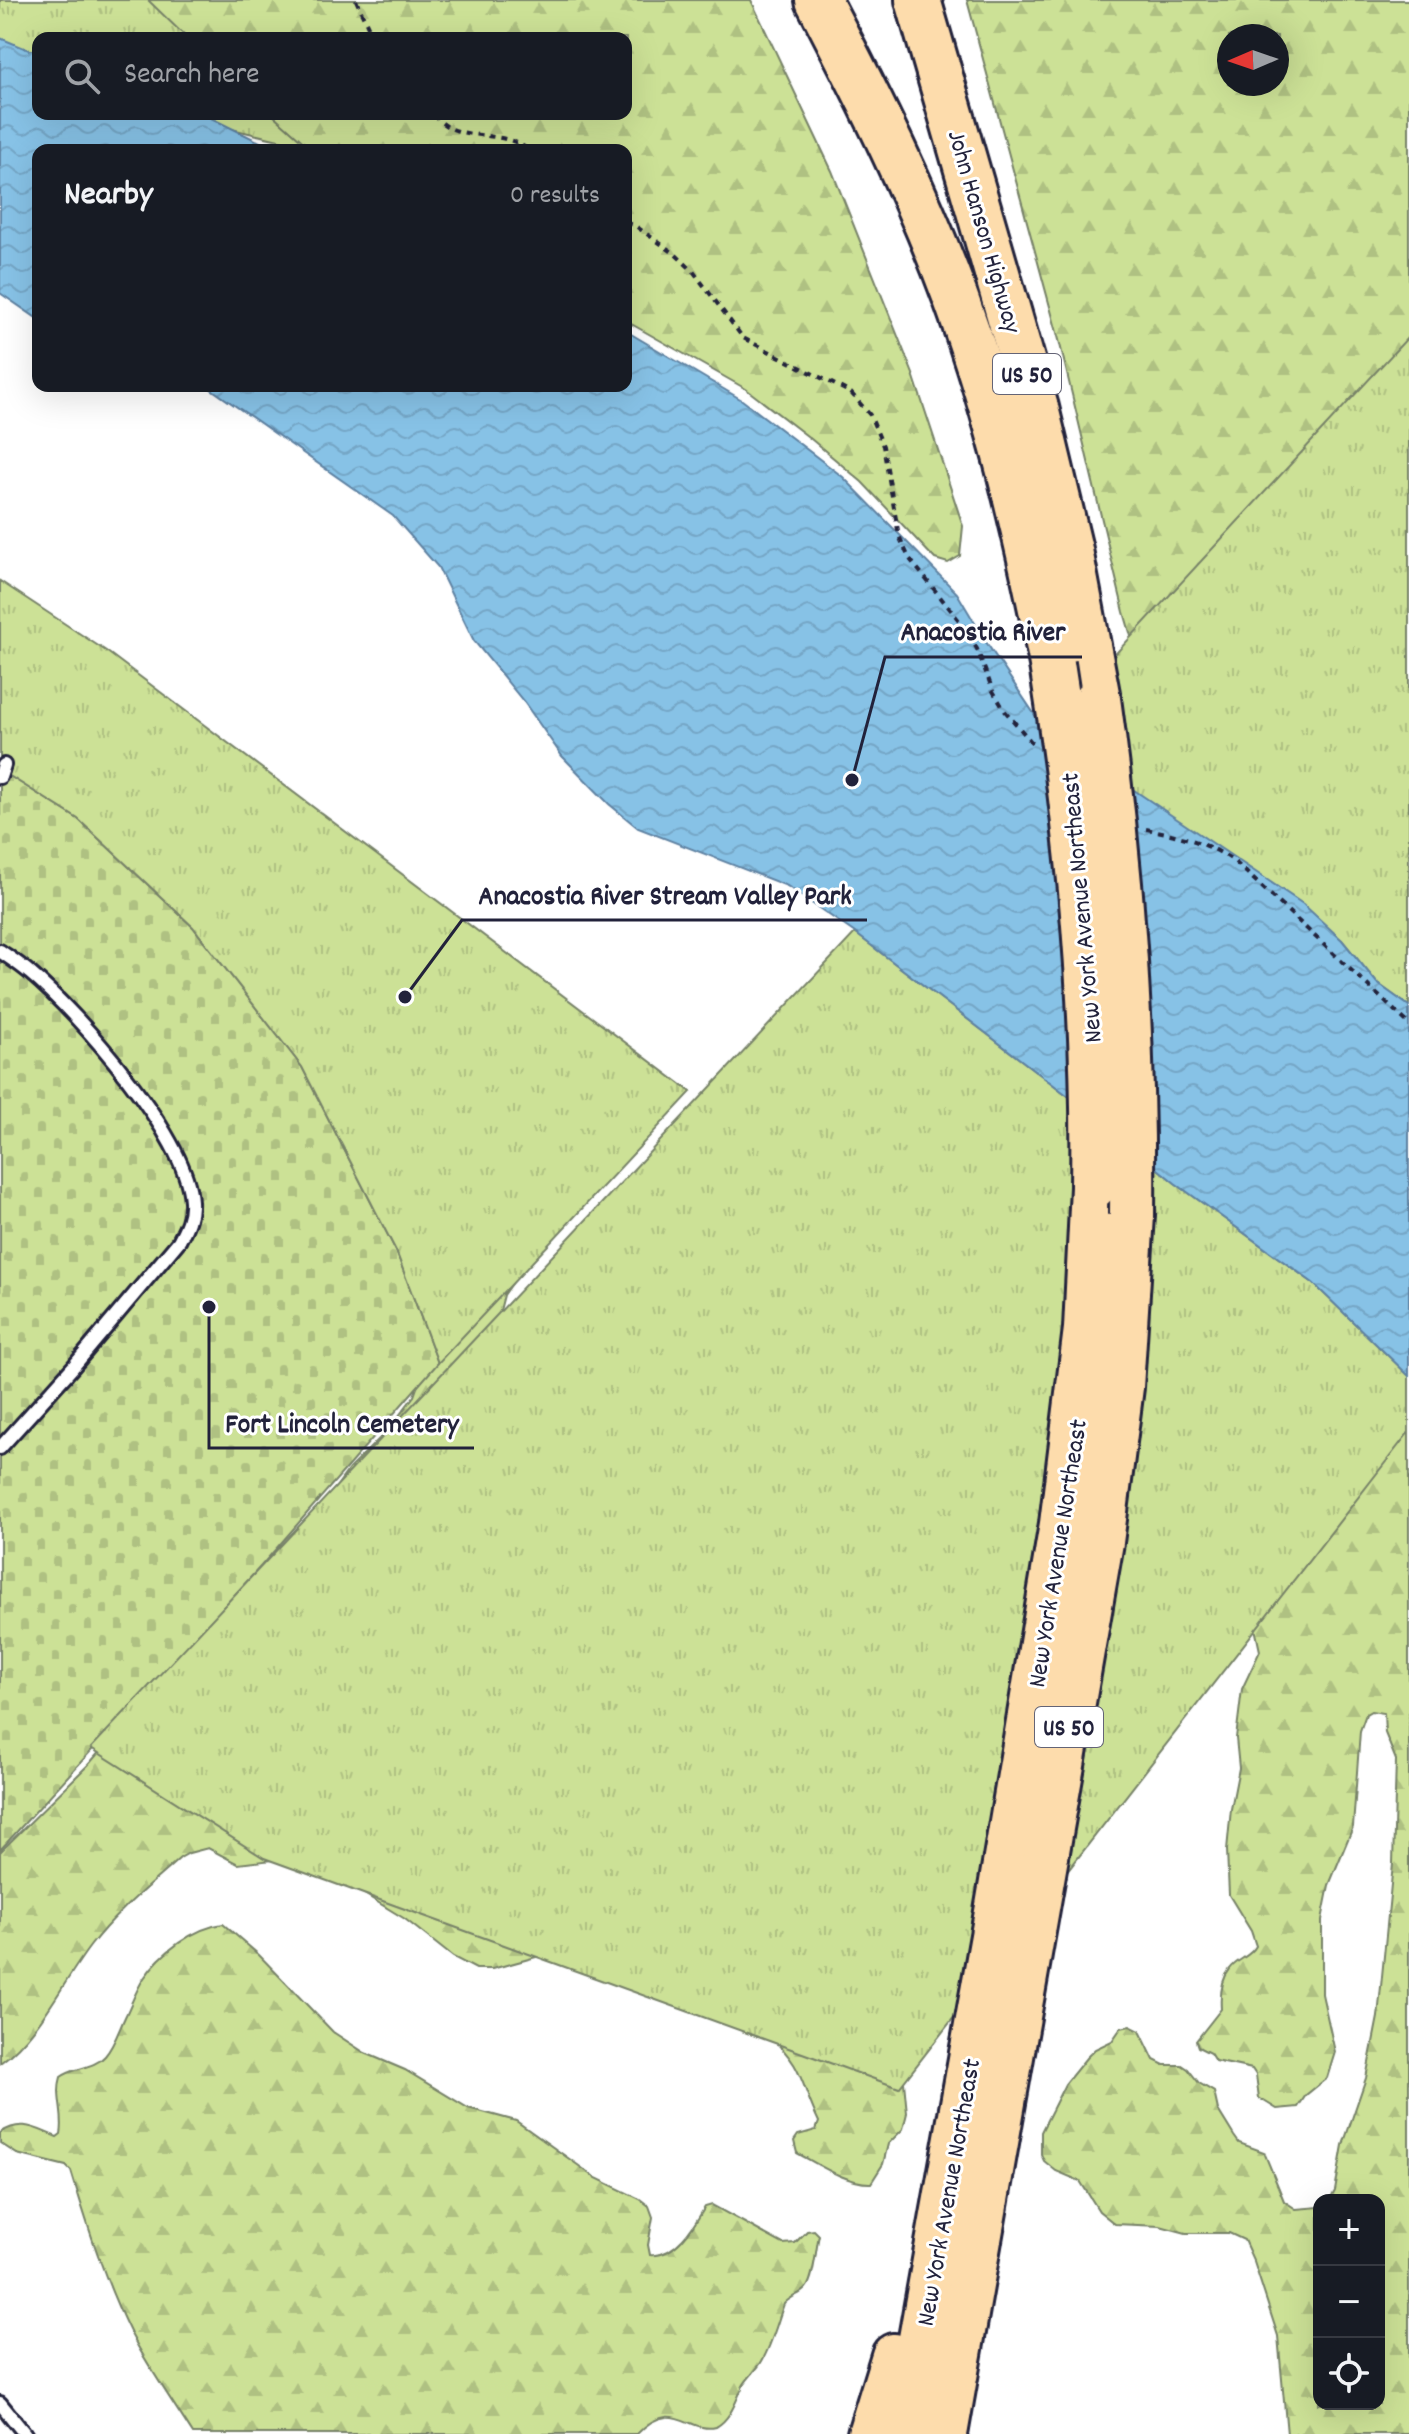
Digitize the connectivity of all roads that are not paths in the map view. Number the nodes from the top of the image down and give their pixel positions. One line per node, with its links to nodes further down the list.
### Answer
1 (808, 0): 4 (highway)
2 (818, 0): 4 (highway, John Hanson Highway / US 50)
3 (916, 0): 6 (highway, John Hanson Highway / US 50)
4 (870, 101): 5 (highway, John Hanson Highway / US 50)
5 (1052, 664): 9 (highway, New York Avenue Northeast / US 50, bridge)
6 (1098, 699): 14 (highway, New York Avenue Northeast / US 50, bridge)
7 (0, 951): 8 (lane)
8 (0, 1448)
9 (951, 2166): 12 (highway); 13 (highway, New York Avenue Northeast / US 50)
10 (0, 2403): 11 (lane)
11 (25, 2434)
12 (872, 2434)
13 (904, 2434)
14 (945, 2434)

